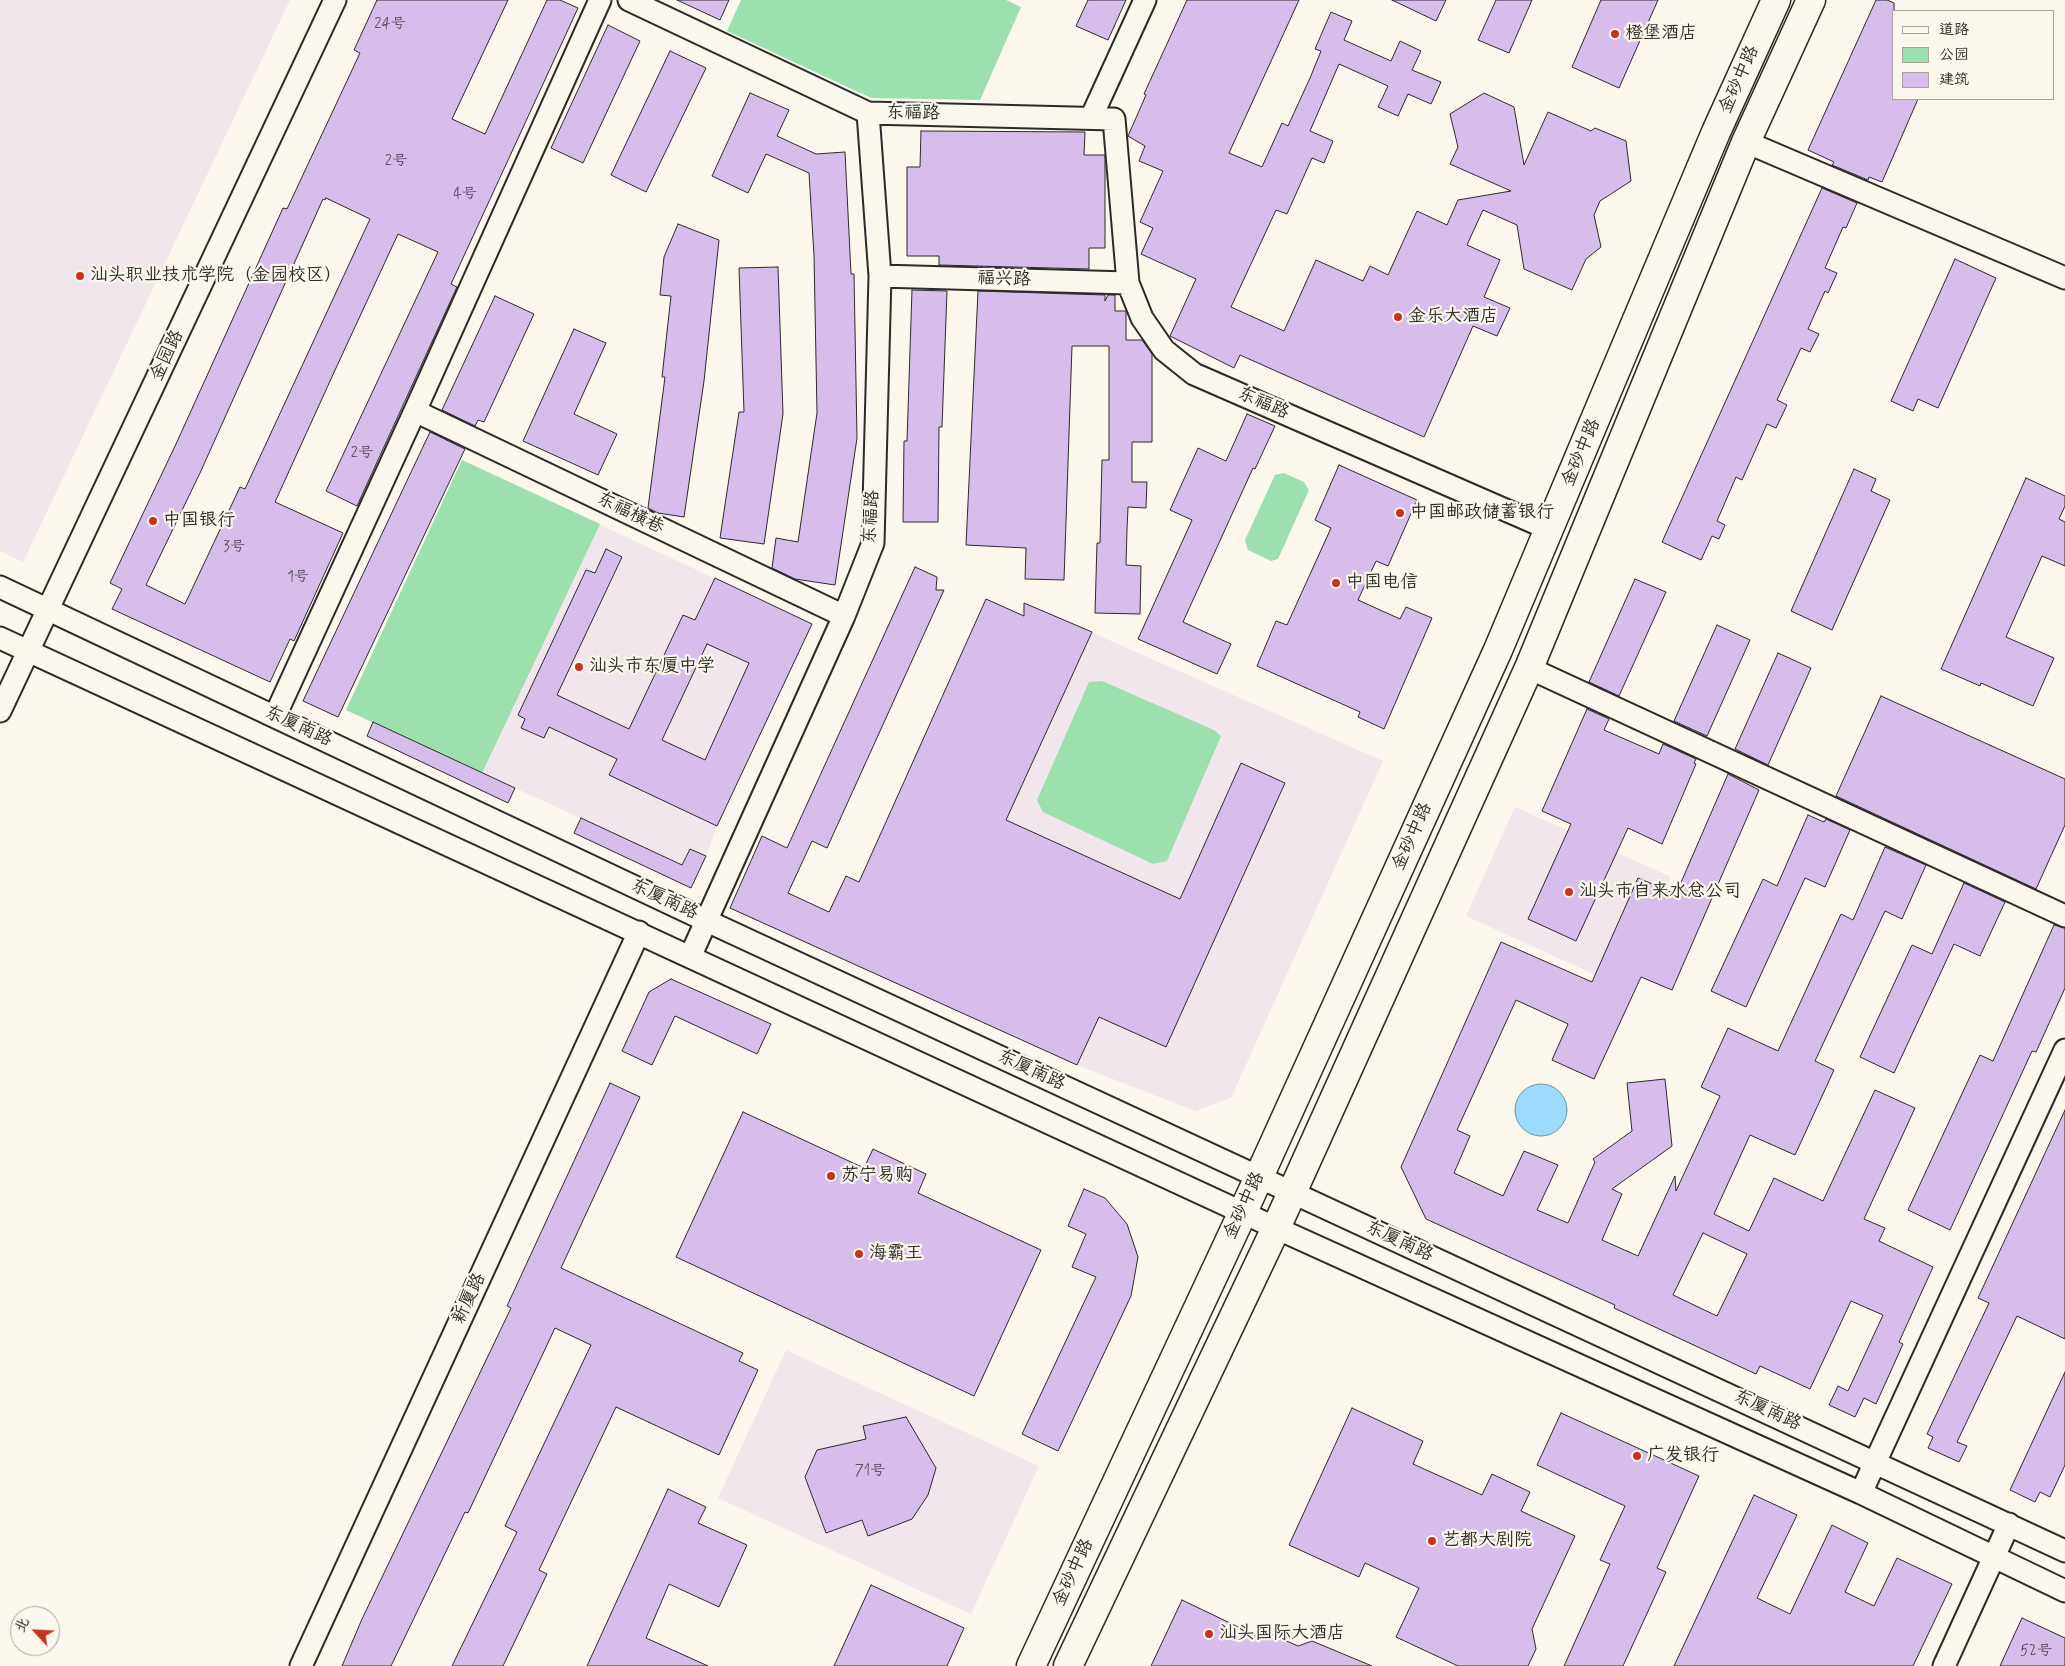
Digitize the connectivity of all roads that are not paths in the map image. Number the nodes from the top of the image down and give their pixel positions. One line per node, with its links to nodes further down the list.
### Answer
1 (334, 0): 16 (street, 金园路)
2 (600, 0): 13 (street)
3 (629, 0): 7 (street)
4 (1145, 0): 8 (street)
5 (1776, 0): 14 (main road, 金砂中路)
6 (1811, 0): 9 (main road, 金砂中路)
7 (868, 113): 8 (street, 东福路); 10 (street, 东福路)
8 (1091, 118): 12 (street, 东福路)
9 (1746, 142): 11 (street); 20 (main road, 金砂中路)
10 (880, 276): 12 (street, 福兴路); 17 (street, 东福路)
11 (2065, 278)
12 (1128, 283): 14 (street, 东福路)
13 (415, 411): 17 (street, 东福横巷); 22 (street)
14 (1550, 529): 28 (main road, 金砂中路)
15 (0, 587): 16 (street, 东厦南路)
16 (48, 610): 19 (street, 金园路); 22 (street, 东厦南路)
17 (844, 616): 24 (street, 东福路)
18 (0, 638): 19 (street, 东厦南路)
19 (27, 652): 21 (street, 金园路); 25 (street, 东厦南路)
20 (1529, 668): 23 (street); 29 (main road, 金砂中路)
21 (0, 711)
22 (275, 716): 24 (street, 东厦南路)
23 (2065, 916)
24 (707, 921): 26 (street, 东福路); 28 (street, 东厦南路)
25 (638, 932): 26 (street, 东厦南路); 38 (street, 新厦路)
26 (690, 957): 30 (street, 东厦南路)
27 (2065, 1050): 32 (street)
28 (1259, 1177): 29 (street, 东厦南路); 30 (main road, 金砂中路)
29 (1292, 1192): 31 (main road, 金砂中路); 32 (street, 东厦南路)
30 (1243, 1212): 31 (street, 东厦南路); 39 (main road, 金砂中路)
31 (1276, 1228): 33 (street, 东厦南路); 40 (main road, 金砂中路)
32 (1876, 1462): 33 (street); 34 (street, 东厦南路)
33 (1861, 1493): 36 (street, 东厦南路)
34 (2009, 1524): 35 (street, 东厦南路); 36 (street)
35 (2065, 1551)
36 (1995, 1557): 37 (street, 东厦南路); 41 (street)
37 (2065, 1591)
38 (301, 1666)
39 (1031, 1666)
40 (1068, 1666)
41 (1944, 1666)

